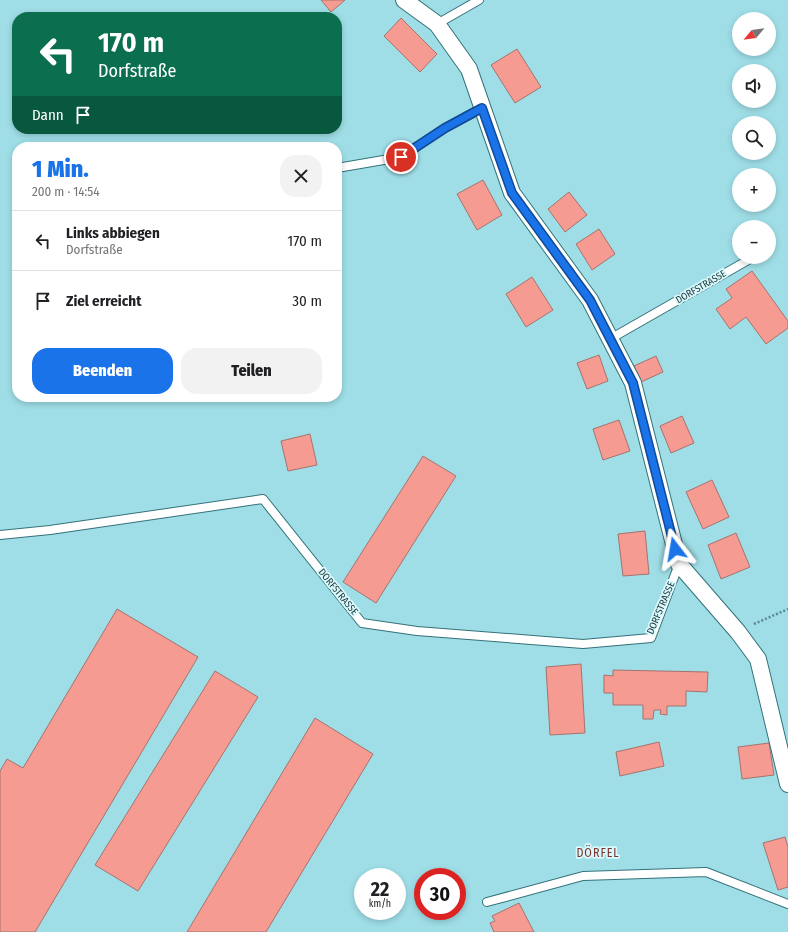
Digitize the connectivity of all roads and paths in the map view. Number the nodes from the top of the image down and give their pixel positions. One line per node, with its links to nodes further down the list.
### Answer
1 (404, 0): 3 (street, DORFSTRASSE)
2 (479, 0): 3 (lane)
3 (437, 24): 4 (street, DORFSTRASSE)
4 (482, 108): 5 (lane); 7 (street, DORFSTRASSE)
5 (342, 167)
6 (741, 264): 7 (lane, DORFSTRASSE)
7 (610, 339): 9 (street, DORFSTRASSE)
8 (0, 535): 9 (lane, DORFSTRASSE)
9 (679, 564): 11 (street, DORFSTRASSE)
10 (788, 609): 11 (path)
11 (738, 632): 12 (street, DORFSTRASSE)
12 (788, 784)
13 (487, 902): 14 (lane)
14 (788, 904)

